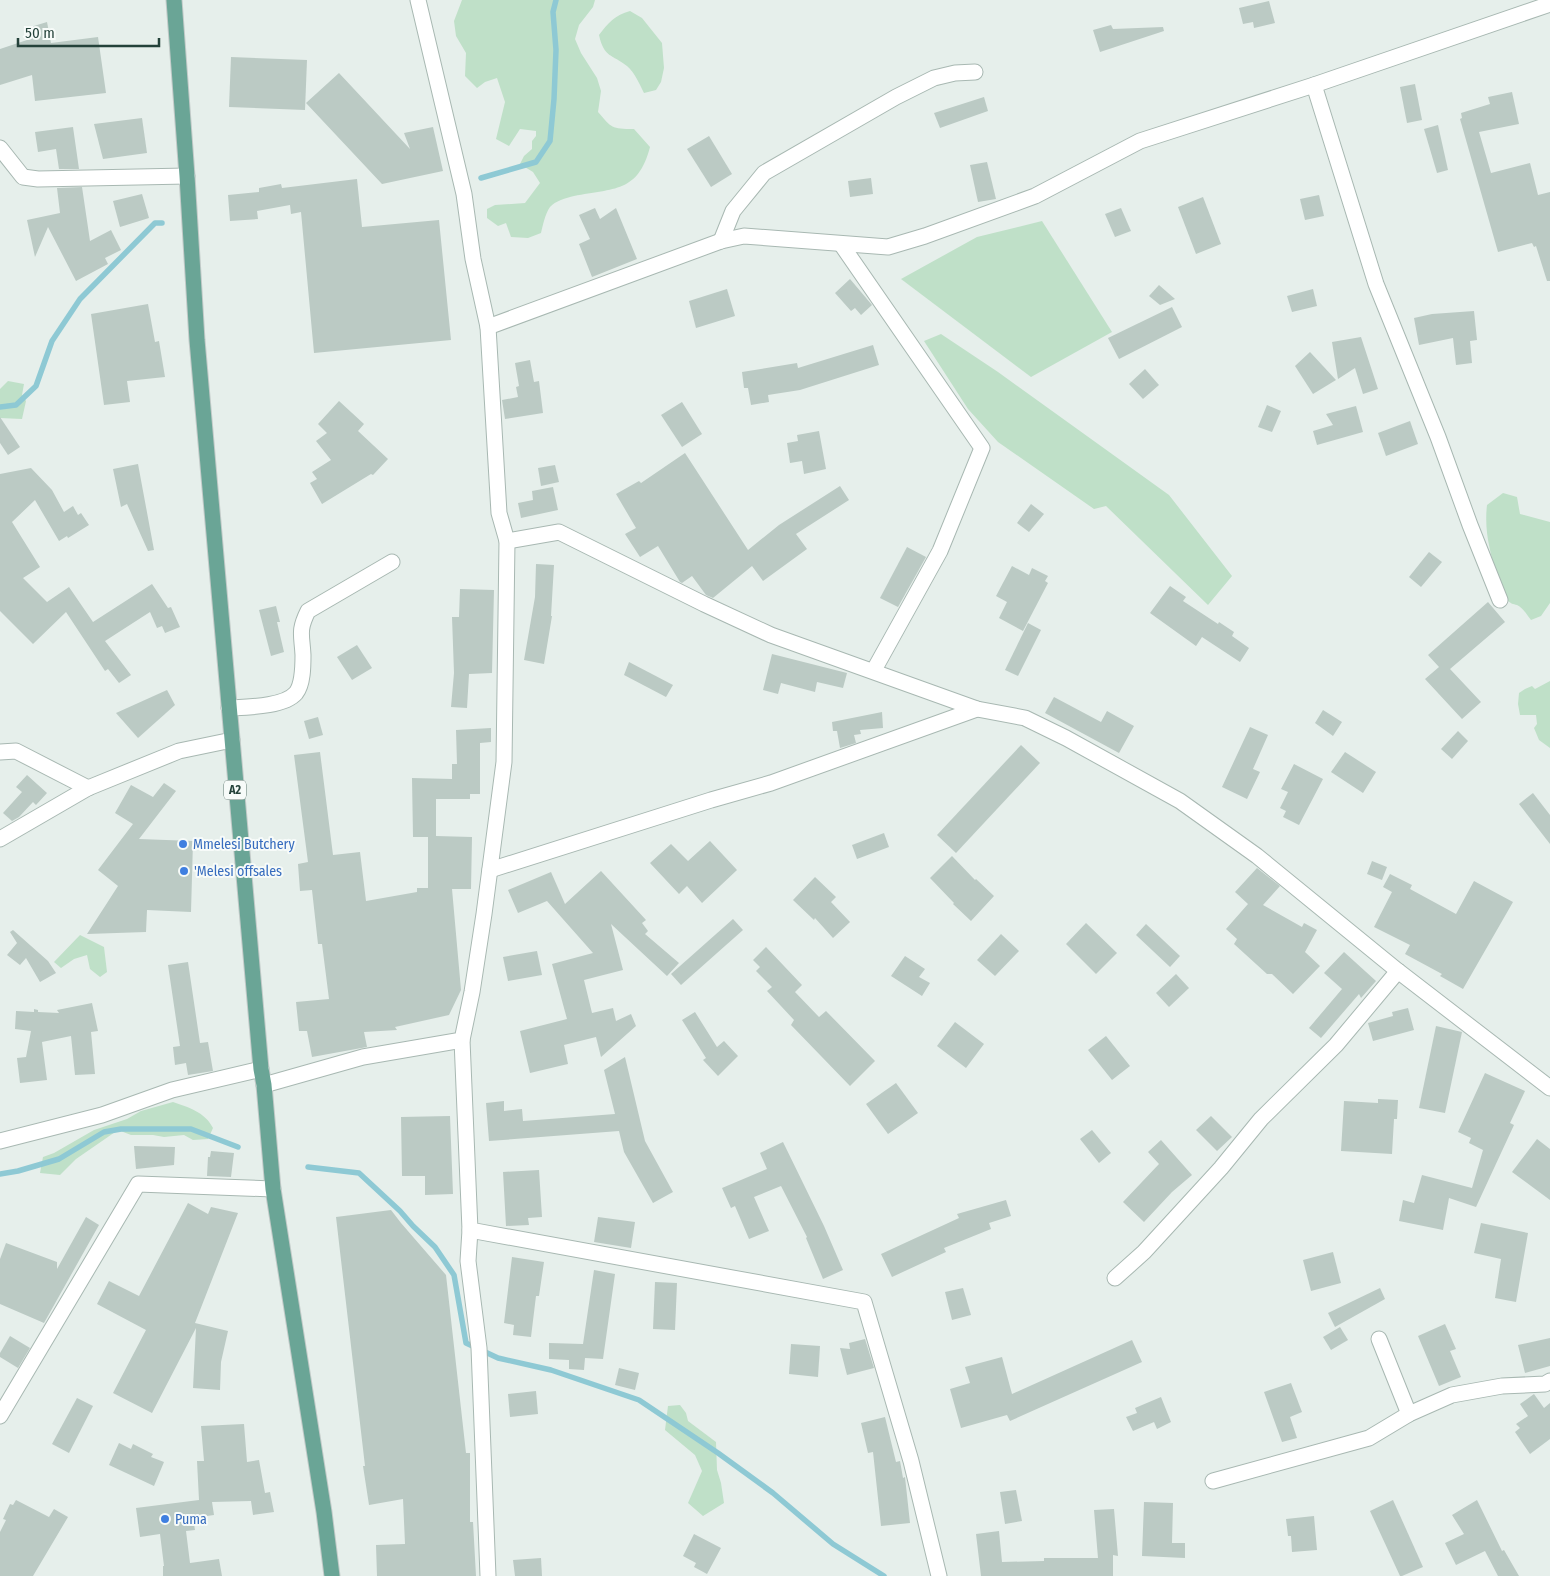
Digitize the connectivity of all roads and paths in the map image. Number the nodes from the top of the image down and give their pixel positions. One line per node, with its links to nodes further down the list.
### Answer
1 (174, 0): 7 (main road, A2)
2 (418, 0): 10 (street)
3 (1550, 4): 5 (street)
4 (975, 72): 8 (street)
5 (1314, 85): 9 (street); 13 (street)
6 (0, 148): 7 (street)
7 (188, 176): 15 (main road, A2)
8 (721, 241): 9 (street); 10 (street)
9 (841, 244): 14 (street)
10 (488, 327): 11 (street)
11 (507, 541): 14 (street); 21 (street)
12 (392, 562): 15 (street)
13 (1500, 600)
14 (874, 670): 16 (street)
15 (229, 708): 17 (main road, A2)
16 (977, 709): 21 (street); 22 (street)
17 (232, 740): 19 (street); 24 (main road, A2)
18 (0, 752): 19 (street)
19 (88, 788): 20 (street)
20 (0, 839)
21 (490, 870): 23 (street)
22 (1398, 971): 26 (street); 30 (street)
23 (462, 1040): 25 (street); 29 (street)
24 (261, 1069): 25 (main road, A2); 27 (street)
25 (264, 1085): 28 (main road, A2)
26 (1550, 1088)
27 (0, 1141)
28 (274, 1189): 34 (street); 36 (main road, A2)
29 (470, 1230): 37 (street); 38 (street)
30 (1115, 1278)
31 (1379, 1339): 33 (street)
32 (1550, 1381): 33 (street)
33 (1409, 1414): 35 (street)
34 (0, 1416)
35 (1213, 1481)
36 (332, 1576)
37 (488, 1576)
38 (939, 1576)

